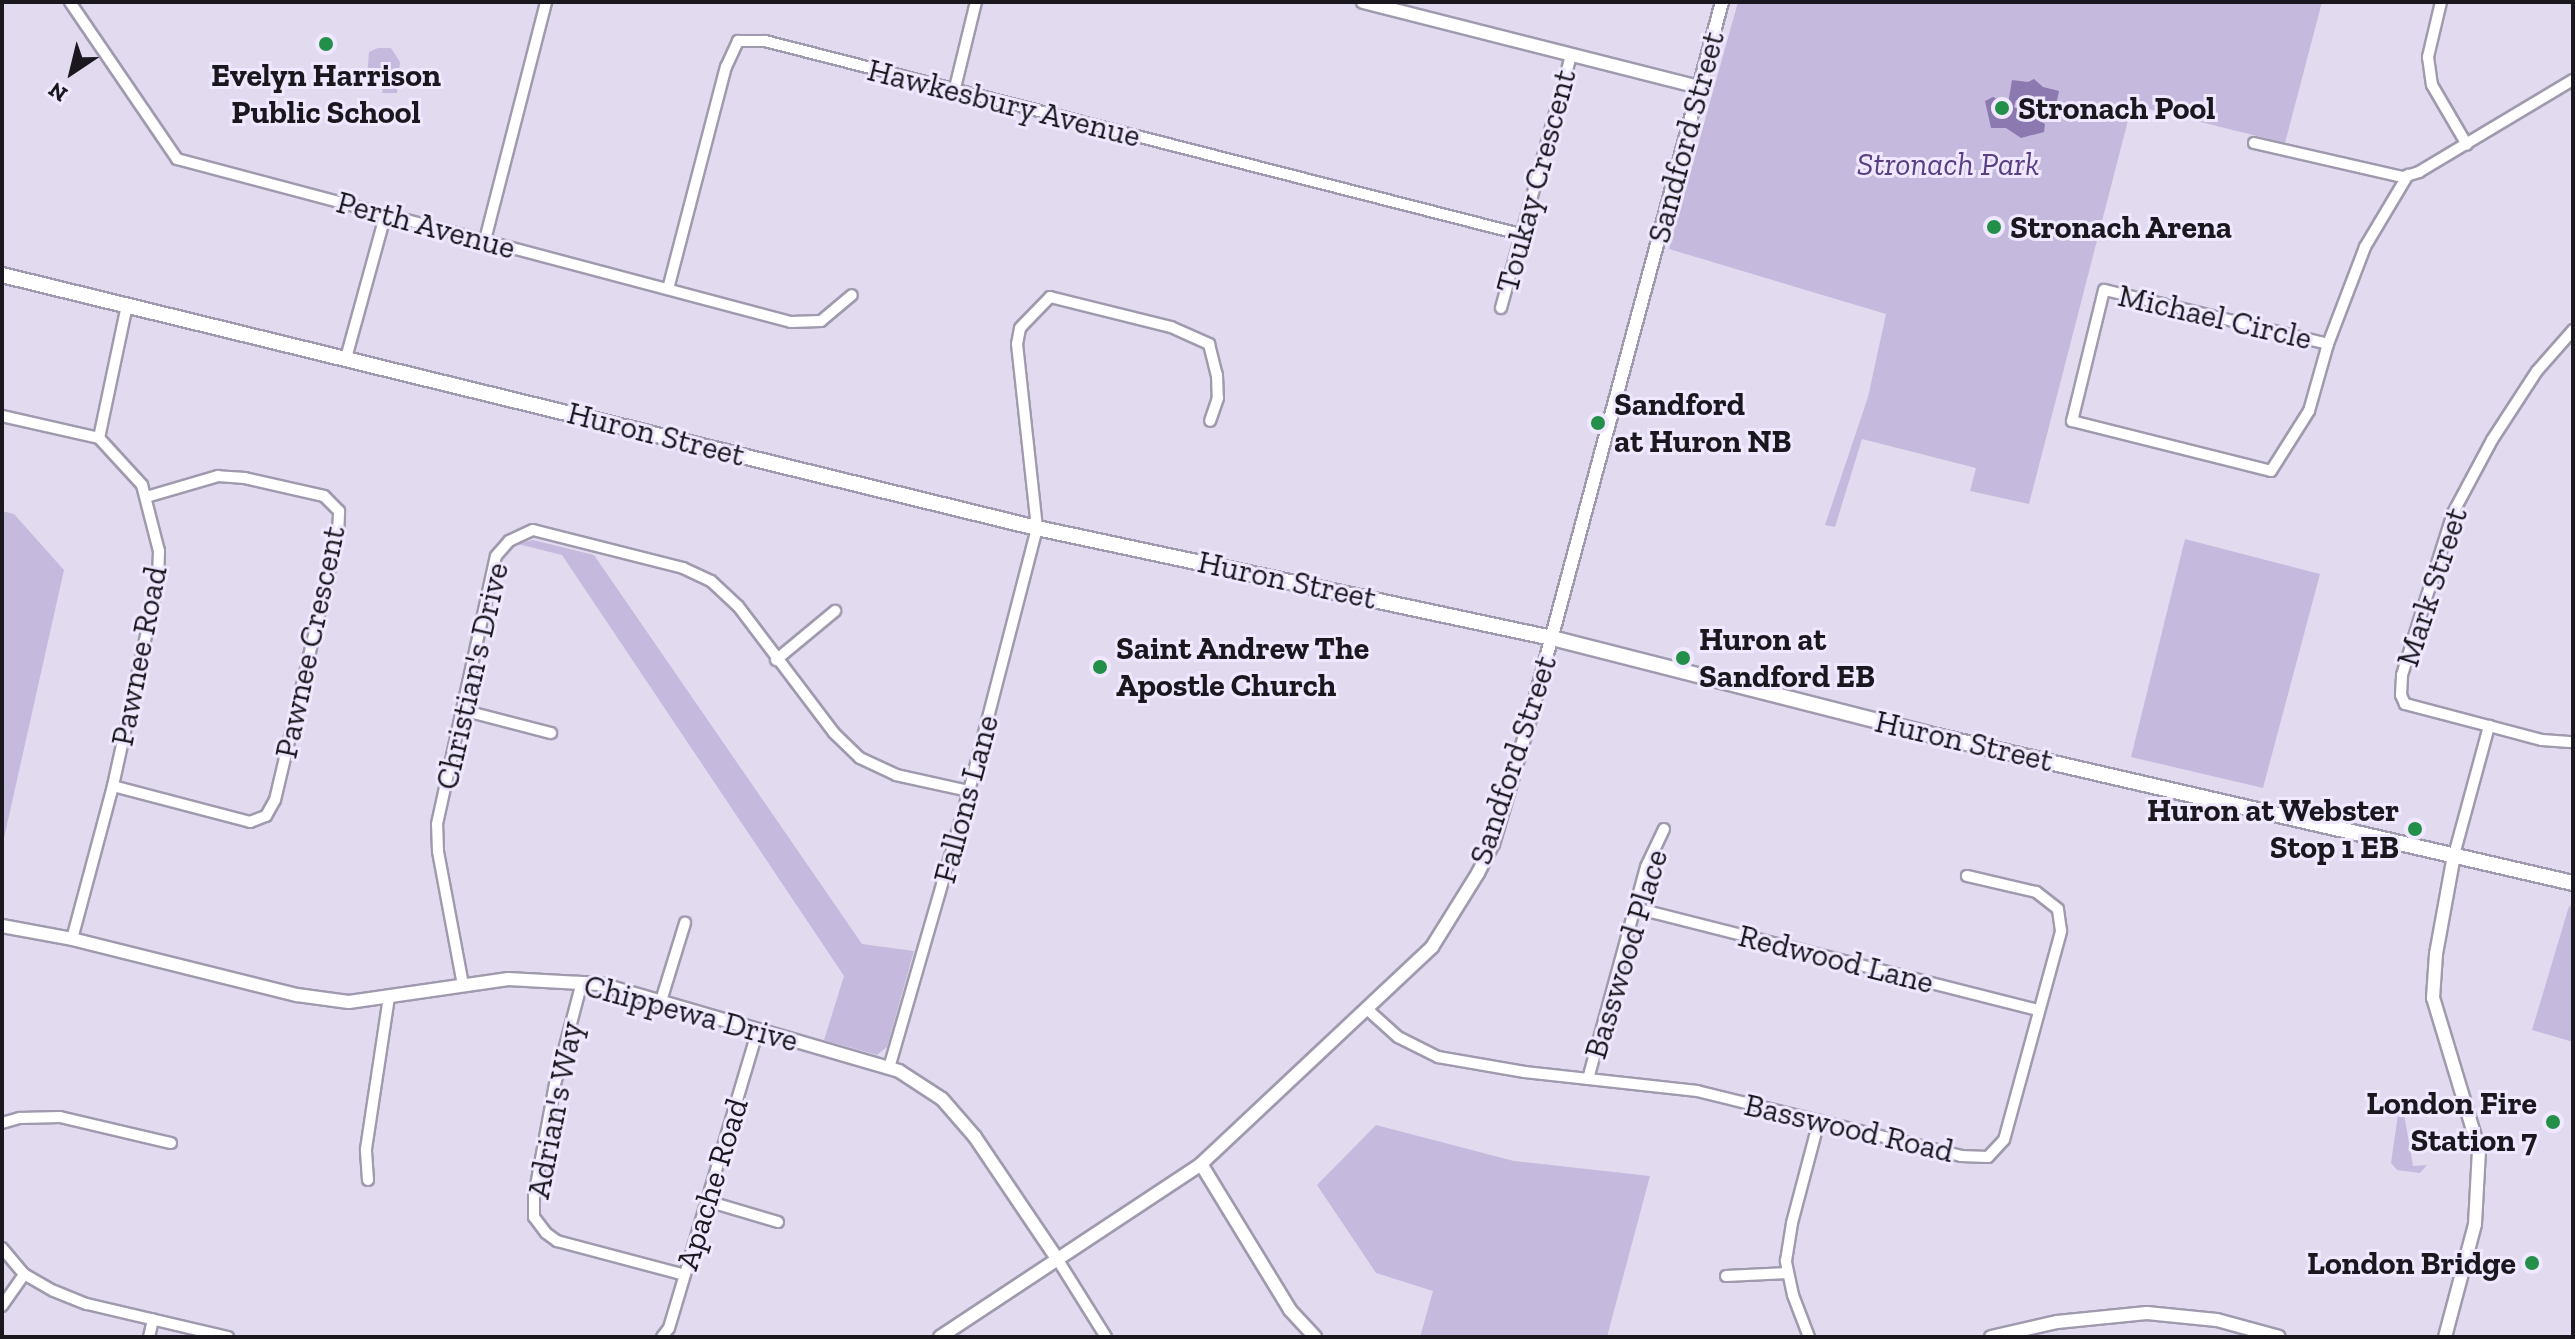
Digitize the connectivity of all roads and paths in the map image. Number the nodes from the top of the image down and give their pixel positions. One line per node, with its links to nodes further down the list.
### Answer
1 (70, 2): 15 (street, Perth Avenue)
2 (546, 2): 17 (street)
3 (976, 2): 11 (street)
4 (1363, 2): 7 (street)
5 (1722, 2): 10 (street, Sandford Street)
6 (2441, 2): 13 (street)
7 (1393, 6): 8 (street)
8 (1571, 55): 10 (street); 16 (street, Toukay Crescent)
9 (2573, 80): 13 (street)
10 (1699, 87): 32 (street, Sandford Street)
11 (954, 92): 16 (street, Hawkesbury Avenue); 19 (street, Hawkesbury Avenue)
12 (2254, 143): 14 (street)
13 (2467, 145): 14 (street)
14 (2408, 175): 24 (street, Michael Circle)
15 (386, 213): 17 (street, Perth Avenue); 25 (street)
16 (1520, 234): 22 (street, Toukay Crescent)
17 (485, 240): 19 (street, Perth Avenue)
18 (2, 275): 21 (main road, Huron Street)
19 (668, 289): 20 (street, Perth Avenue)
20 (852, 295)
21 (127, 305): 25 (main road, Huron Street); 28 (street)
22 (1501, 308)
23 (2573, 330): 35 (street, Mark Street)
24 (2328, 344): 24 (street, Michael Circle)
25 (346, 358): 30 (main road, Huron Street)
26 (2, 416): 28 (street)
27 (1210, 421): 30 (street)
28 (99, 438): 29 (street, Pawnee Road)
29 (146, 497): 38 (street, Pawnee Road); 38 (street, Pawnee Crescent)
30 (1037, 528): 32 (main road, Huron Street); 39 (street, Fallons Lane)
31 (835, 611): 33 (street)
32 (1552, 638): 41 (main road, Huron Street); 52 (street, Sandford Street)
33 (776, 660): 34 (street, Christian's Drive); 39 (street, Christian's Drive)
34 (462, 710): 36 (street); 49 (street, Christian's Drive)
35 (2489, 726): 37 (street); 41 (street)
36 (551, 733)
37 (2573, 742)
38 (113, 786): 47 (street, Pawnee Road)
39 (969, 791): 55 (street, Fallons Lane)
40 (1664, 829): 44 (street, Basswood Place)
41 (2454, 855): 43 (main road, Huron Street); 81 (street)
42 (1967, 876): 53 (street, Basswood Road)
43 (2573, 883)
44 (1635, 908): 53 (street, Redwood Lane); 56 (street, Basswood Place)
45 (685, 923): 51 (street)
46 (2, 926): 47 (street, Chippewa Drive)
47 (72, 939): 50 (street, Chippewa Drive)
48 (582, 982): 49 (street, Chippewa Drive); 51 (street, Chippewa Drive); 68 (street, Adrian's Way)
49 (463, 985): 50 (street, Chippewa Drive)
50 (389, 997): 61 (street)
51 (661, 1001): 54 (street, Chippewa Drive)
52 (1368, 1010): 56 (street, Basswood Road); 60 (street, Sandford Street)
53 (2037, 1010): 57 (street, Basswood Road)
54 (758, 1030): 55 (street, Chippewa Drive); 62 (street, Apache Road)
55 (889, 1068): 65 (street, Chippewa Drive)
56 (1588, 1079): 57 (street, Basswood Road)
57 (1819, 1121): 66 (street)
58 (2, 1123): 59 (street)
59 (171, 1143)
60 (1201, 1164): 65 (street, Sandford Street); 77 (street)
61 (368, 1180)
62 (707, 1201): 63 (street); 68 (street, Apache Road)
63 (778, 1222)
64 (2, 1248): 67 (street)
65 (1056, 1257): 75 (street, Sandford Street); 76 (street)
66 (1788, 1273): 69 (street); 78 (street)
67 (24, 1274): 70 (street); 71 (street)
68 (685, 1275): 74 (street, Apache Road)
69 (1726, 1276)
70 (2, 1306)
71 (153, 1319): 72 (street); 73 (street)
72 (149, 1337)
73 (228, 1337)
74 (662, 1337)
75 (940, 1337)
76 (1106, 1337)
77 (1315, 1337)
78 (1809, 1337)
79 (1991, 1337): 80 (street)
80 (2279, 1337)
81 (2445, 1337)

